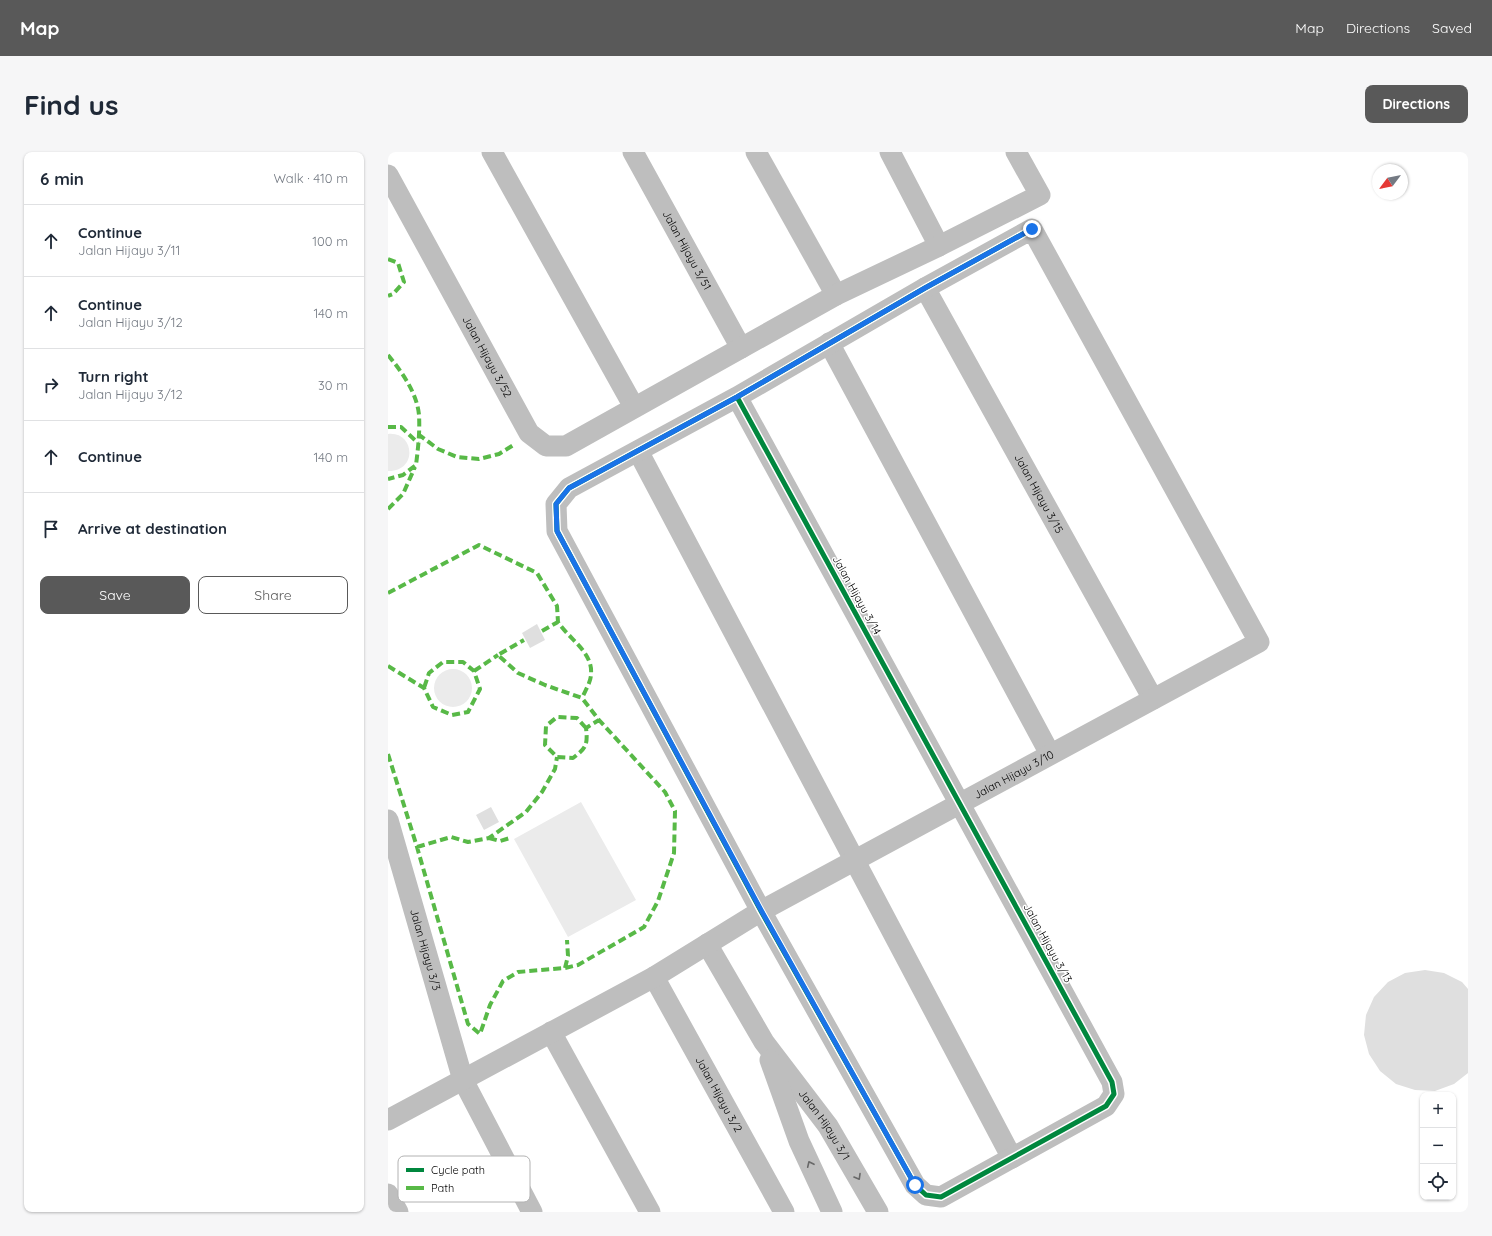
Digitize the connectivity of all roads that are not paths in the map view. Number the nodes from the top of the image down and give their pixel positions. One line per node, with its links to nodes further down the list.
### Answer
1 (492, 152): 13 (street)
2 (633, 152): 11 (street, Jalan Hijayu 3/51)
3 (756, 152): 9 (street)
4 (890, 152): 7 (street)
5 (1016, 152): 7 (street, Jalan Hijayu 3/52)
6 (388, 175): 13 (street, Jalan Hijayu 3/52)
7 (939, 246): 9 (street, Jalan Hijayu 3/52)
8 (925, 288): 10 (street); 15 (street, Jalan Hijayu 3/15); 15 (street, Jalan Hijayu 3/10)
9 (836, 295): 11 (street, Jalan Hijayu 3/52)
10 (829, 343): 12 (street); 16 (street)
11 (741, 348): 13 (street, Jalan Hijayu 3/52)
12 (737, 397): 14 (street); 17 (street, Jalan Hijayu 3/14)
13 (634, 407)
14 (638, 451): 19 (street); 20 (street)
15 (1153, 699): 16 (street, Jalan Hijayu 3/10)
16 (1050, 754): 17 (street, Jalan Hijayu 3/10)
17 (960, 803): 19 (street, Jalan Hijayu 3/10); 28 (street, Jalan Hijayu 3/13)
18 (388, 820): 25 (street, Jalan Hijayu 3/3)
19 (855, 860): 20 (street, Jalan Hijayu 3/10); 28 (street)
20 (761, 910): 21 (street, Jalan Hijayu 3/10); 28 (street)
21 (707, 944): 22 (street, Jalan Hijayu 3/10); 24 (street, Jalan Hijayu 3/1)
22 (654, 977): 23 (street, Jalan Hijayu 3/10); 34 (street, Jalan Hijayu 3/2)
23 (551, 1032): 25 (street, Jalan Hijayu 3/10); 33 (street)
24 (764, 1042): 35 (street, Jalan Hijayu 3/1, one-way to 24); 36 (street, Jalan Hijayu 3/1, one-way to 36)
25 (463, 1080): 26 (street, Jalan Hijayu 3/10); 27 (street, Jalan Hijayu 3/3)
26 (388, 1120)
27 (503, 1156)
28 (1012, 1158)
29 (388, 1194): 31 (street)
30 (527, 1202): 32 (street, Jalan Hijayu 3/3)
31 (398, 1212)
32 (532, 1212)
33 (650, 1212)
34 (784, 1212)
35 (832, 1212)
36 (878, 1212)

